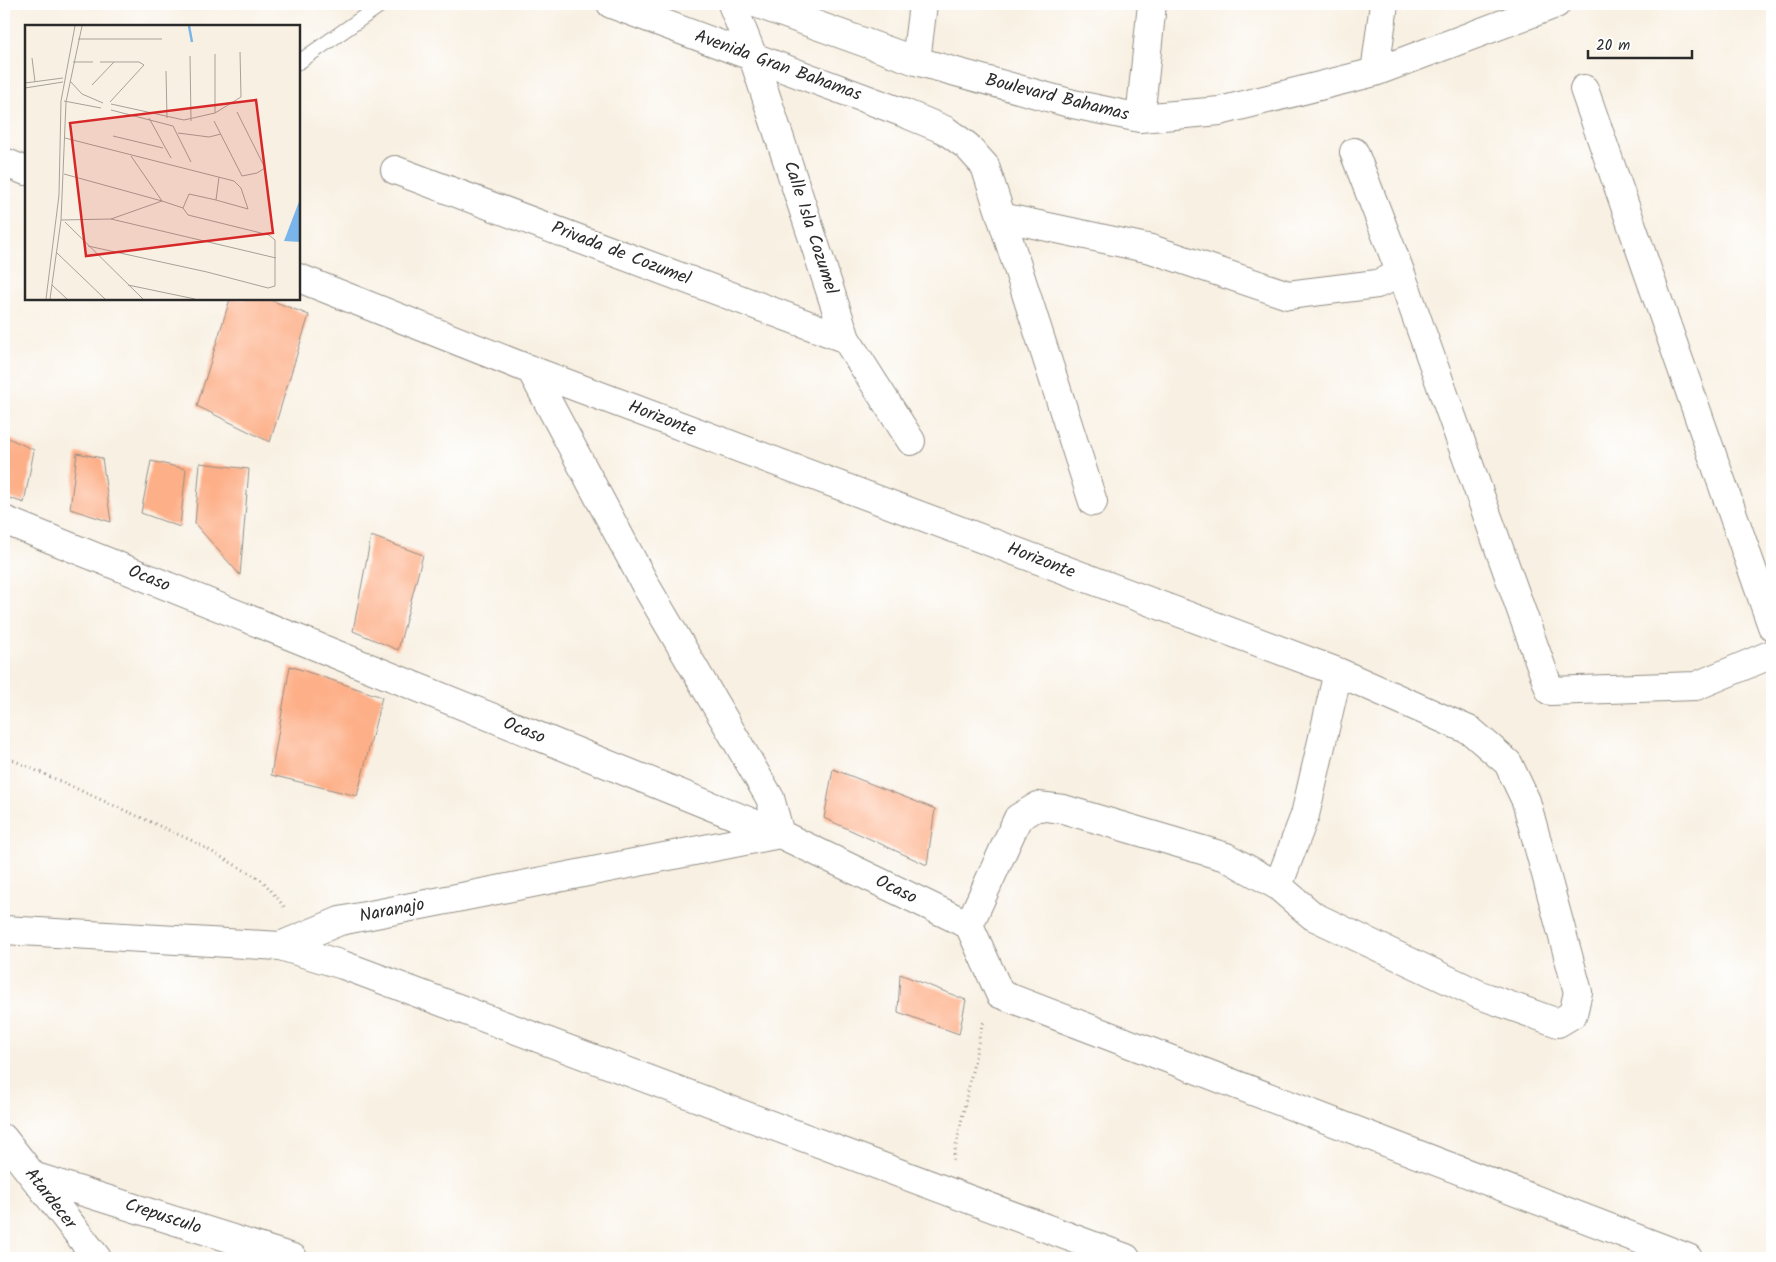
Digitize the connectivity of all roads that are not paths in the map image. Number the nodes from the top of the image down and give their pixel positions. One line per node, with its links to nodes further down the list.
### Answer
1 (382, 4): 10 (lane)
2 (611, 4): 9 (street, Avenida Gran Bahamas)
3 (732, 4): 9 (street, Calle Isla Cozumel)
4 (758, 4): 11 (street)
5 (923, 4): 11 (street)
6 (1152, 4): 14 (street)
7 (1384, 4): 12 (street)
8 (1556, 4): 12 (street, Boulevard Bahamas)
9 (753, 57): 19 (street, Avenida Gran Bahamas); 22 (street, Calle Isla Cozumel)
10 (300, 61)
11 (916, 61): 14 (street, Boulevard Bahamas)
12 (1375, 72): 14 (street, Boulevard Bahamas)
13 (1584, 90): 27 (street)
14 (1140, 118)
15 (1354, 152): 20 (street)
16 (4, 162): 18 (street)
17 (395, 170): 22 (street, Privada de Cozumel)
18 (25, 171)
19 (1002, 217): 20 (street); 25 (street, Avenida Gran Bahamas)
20 (1401, 274): 28 (street)
21 (300, 278): 23 (street, Horizonte)
22 (846, 339): 24 (street, Calle Isla Cozumel)
23 (531, 370): 29 (street, Horizonte); 30 (street)
24 (911, 441)
25 (1093, 502)
26 (4, 520): 30 (street, Ocaso)
27 (1772, 626)
28 (1772, 654)
29 (1338, 672): 31 (street); 31 (street, Horizonte)
30 (780, 834): 32 (street, Ocaso); 34 (street, Naranajo)
31 (1278, 886): 32 (street)
32 (969, 925): 40 (street)
33 (4, 930): 34 (street, Naranajo)
34 (280, 946): 39 (street)
35 (4, 1139): 36 (street, Atardecer)
36 (33, 1176): 37 (street, Atardecer); 38 (street, Crepusculo)
37 (97, 1258)
38 (293, 1258)
39 (1126, 1258)
40 (1688, 1258)

